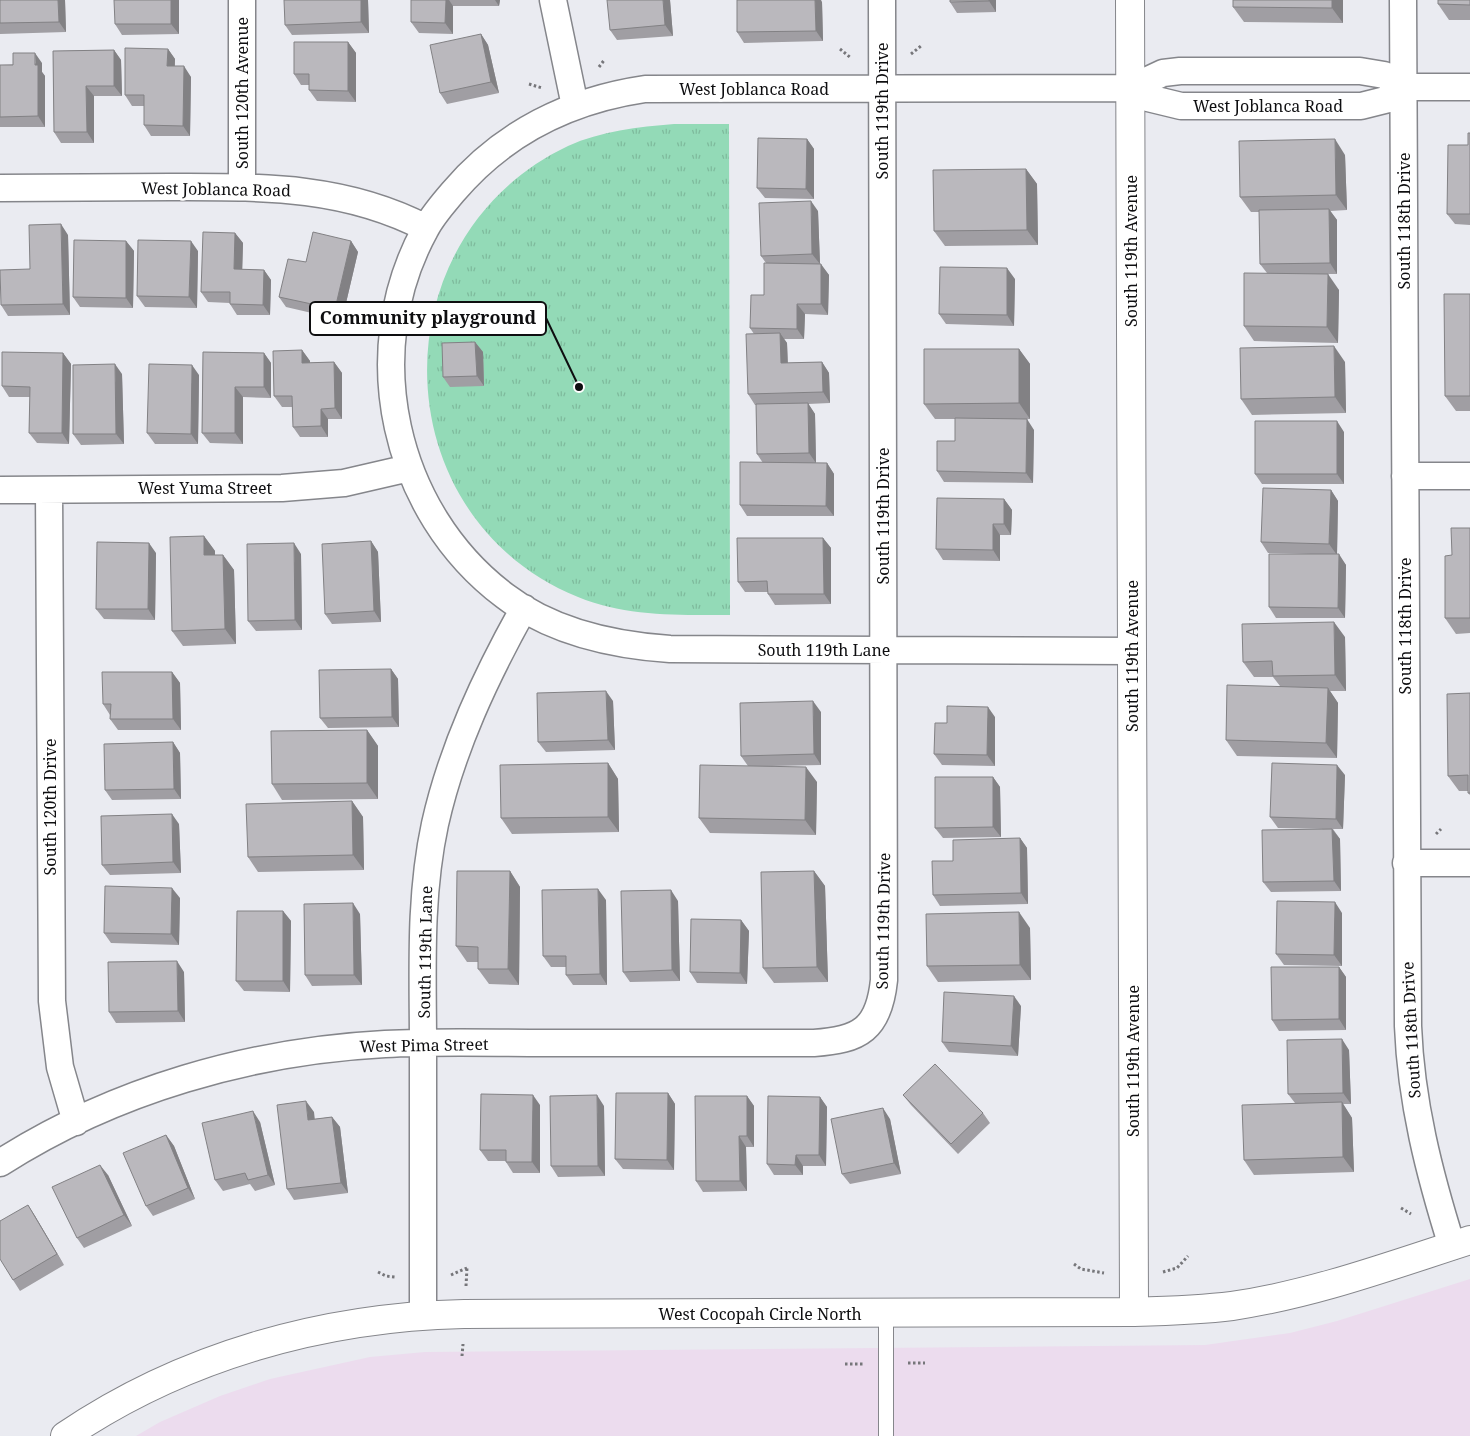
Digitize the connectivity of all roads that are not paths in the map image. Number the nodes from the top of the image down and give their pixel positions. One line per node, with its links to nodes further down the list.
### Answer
1 (242, 0): 11 (street, South 120th Avenue)
2 (552, 0): 10 (street)
3 (882, 0): 9 (street, South 119th Drive)
4 (1130, 0): 8 (street, South 119th Avenue)
5 (1403, 0): 6 (street, South 118th Drive)
6 (1404, 87): 7 (street, West Joblanca Road); 8 (street, West Joblanca Road); 8 (street, West Joblanca Road); 16 (street, South 118th Drive)
7 (1470, 87)
8 (1131, 88): 9 (street, West Joblanca Road); 22 (street, South 119th Avenue)
9 (882, 89): 10 (street, West Joblanca Road); 21 (street, South 119th Drive)
10 (575, 106): 13 (street, West Joblanca Road)
11 (242, 187): 12 (street, West Joblanca Road); 13 (street, West Joblanca Road)
12 (0, 188)
13 (426, 228): 14 (street, West Joblanca Road)
14 (391, 349): 15 (street, South 119th Lane)
15 (409, 468): 19 (street, West Yuma Street); 20 (street, South 119th Lane)
16 (1405, 476): 17 (street); 23 (street, South 118th Drive)
17 (1470, 476)
18 (0, 490): 19 (street, West Yuma Street)
19 (49, 490): 27 (street, South 120th Drive)
20 (524, 608): 21 (street, South 119th Lane); 26 (street, South 119th Lane)
21 (884, 650): 22 (street, South 119th Lane); 25 (street, South 119th Drive)
22 (1132, 651): 30 (street, South 119th Avenue)
23 (1406, 863): 24 (street); 29 (street, South 118th Drive)
24 (1470, 863)
25 (867, 1028): 26 (street, West Pima Street)
26 (423, 1044): 27 (street, West Pima Street); 32 (street, South 119th Lane)
27 (76, 1122): 28 (street, West Pima Street)
28 (0, 1163)
29 (1461, 1243): 30 (street, West Cocopah Circle North)
30 (1134, 1312): 31 (street, West Cocopah Circle North)
31 (886, 1314): 32 (street, West Cocopah Circle North); 34 (lane)
32 (423, 1315): 33 (street, West Cocopah Circle North)
33 (65, 1436)
34 (886, 1436)

